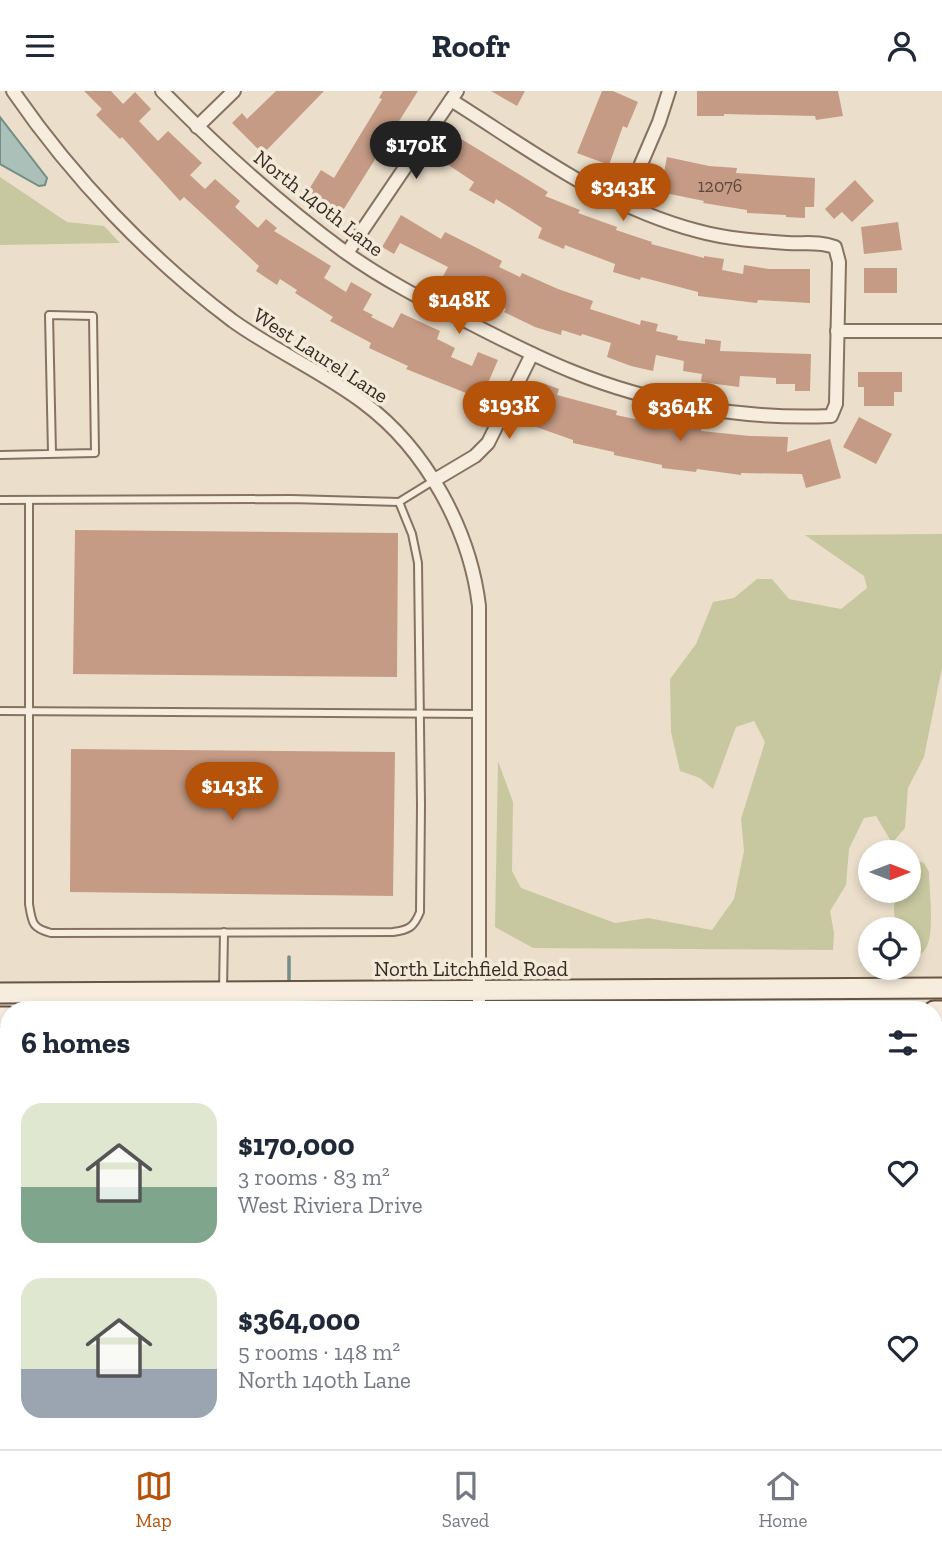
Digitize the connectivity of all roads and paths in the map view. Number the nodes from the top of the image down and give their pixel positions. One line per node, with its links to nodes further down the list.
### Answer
1 (13, 91): 14 (street, West Laurel Lane)
2 (162, 91): 6 (street, North 140th Lane)
3 (234, 91): 6 (street)
4 (669, 91): 7 (street)
5 (454, 95): 7 (street); 8 (street)
6 (197, 127): 8 (street, North 140th Lane)
7 (623, 206): 9 (street)
8 (347, 253): 11 (street, North 140th Lane)
9 (836, 331): 10 (street); 11 (street, North 140th Lane)
10 (942, 331)
11 (532, 354): 14 (street)
12 (52, 453): 12 (lane); 13 (lane)
13 (0, 455)
14 (433, 481): 17 (lane); 21 (street, West Laurel Lane)
15 (0, 500): 16 (lane)
16 (29, 500): 17 (lane); 19 (lane)
17 (398, 502): 20 (lane)
18 (0, 711): 19 (lane)
19 (29, 712): 20 (lane); 22 (lane)
20 (420, 714): 21 (lane); 22 (lane)
21 (480, 714): 26 (street, West Laurel Lane)
22 (224, 932): 24 (lane)
23 (942, 988): 26 (main road, North Litchfield Road)
24 (223, 992): 25 (main road, North Litchfield Road); 26 (main road, North Litchfield Road)
25 (0, 993)
26 (479, 1000)

